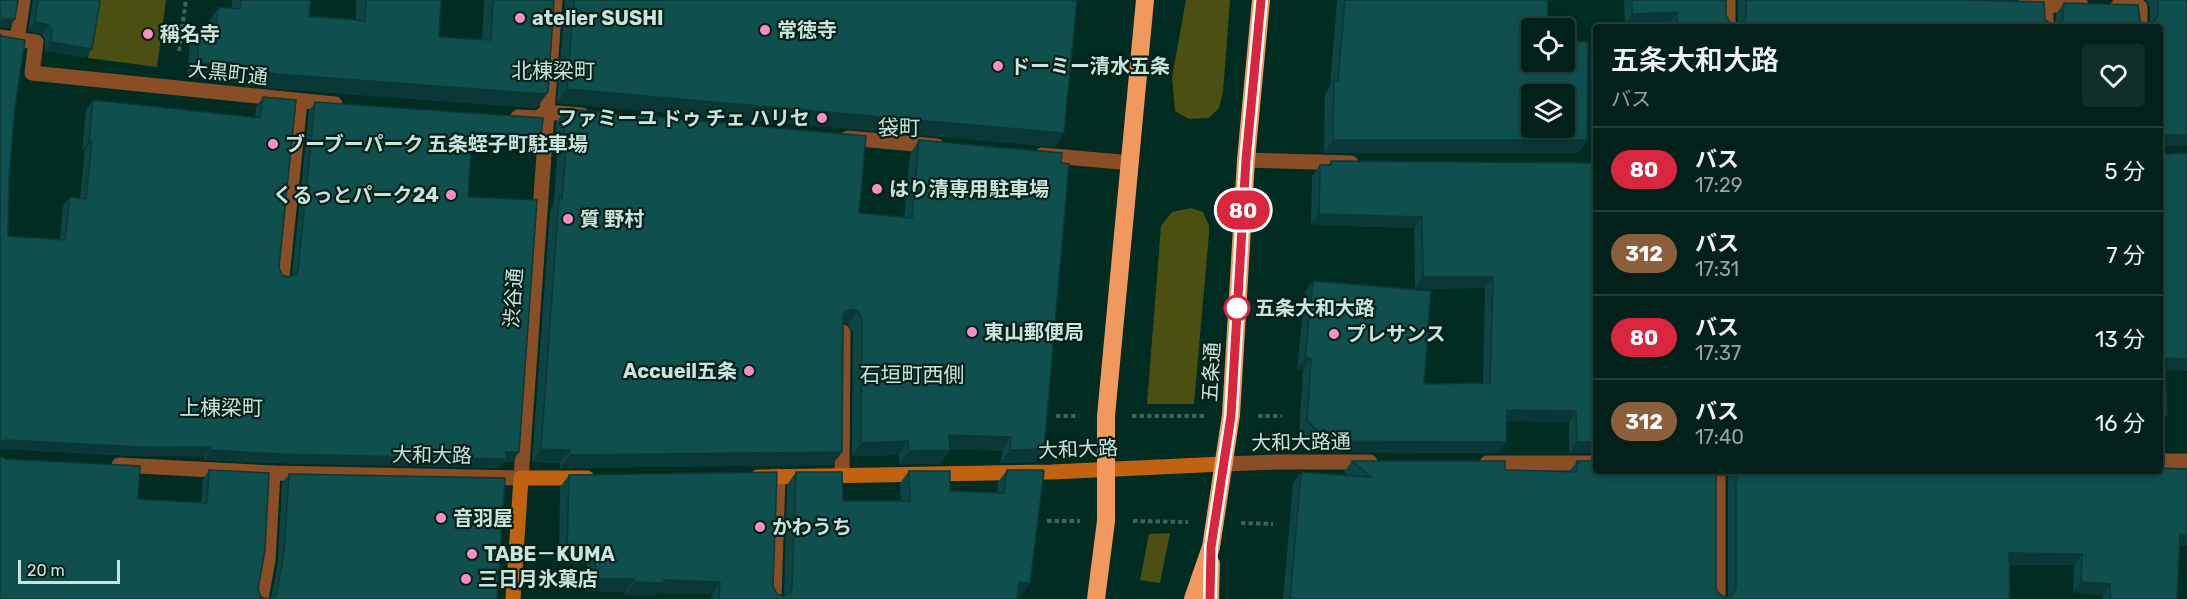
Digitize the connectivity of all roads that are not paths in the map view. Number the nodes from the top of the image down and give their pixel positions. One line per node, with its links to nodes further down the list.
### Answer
1 (24, 0): 12 (street)
2 (555, 0): 15 (street, 渋谷通)
3 (1145, 0): 22 (highway)
4 (1261, 0): 21 (highway, 五条通)
5 (1728, 0): 8 (street)
6 (2012, 4): 7 (street)
7 (2046, 5): 9 (street); 10 (street)
8 (1728, 24)
9 (2046, 24)
10 (2140, 24)
11 (0, 37): 12 (street, 大黒町通)
12 (17, 40): 13 (street, 大黒町通)
13 (300, 101): 14 (street, 大黒町通); 24 (street)
14 (347, 105)
15 (546, 112): 16 (street); 17 (street); 39 (street, 渋谷通)
16 (504, 116)
17 (594, 116)
18 (830, 137): 19 (street)
19 (956, 148)
20 (1024, 154): 22 (street)
21 (1246, 160): 23 (street); 31 (highway, 五条通)
22 (1131, 163): 33 (highway)
23 (1370, 163)
24 (282, 277)
25 (843, 332): 36 (street)
26 (2163, 461): 27 (street)
27 (2187, 461)
28 (1386, 462): 31 (street, 大和大路通)
29 (1470, 463): 30 (street)
30 (1593, 463)
31 (1223, 464): 33 (street, 大和大路); 41 (highway, 五条通)
32 (108, 465): 34 (street, 大和大路)
33 (1106, 470): 36 (street, 大和大路); 45 (highway)
34 (273, 473): 39 (street, 大和大路); 42 (street)
35 (1718, 474): 48 (street)
36 (842, 475): 37 (street, 大和大路)
37 (778, 476): 38 (street, 大和大路); 44 (street)
38 (745, 477)
39 (521, 478): 40 (street, 大和大路); 43 (street, 渋谷通)
40 (604, 478)
41 (1211, 547): 46 (highway, 五条通); 47 (highway)
42 (261, 599)
43 (513, 599)
44 (774, 599)
45 (1096, 599)
46 (1193, 599)
47 (1210, 599)
48 (1718, 599)

